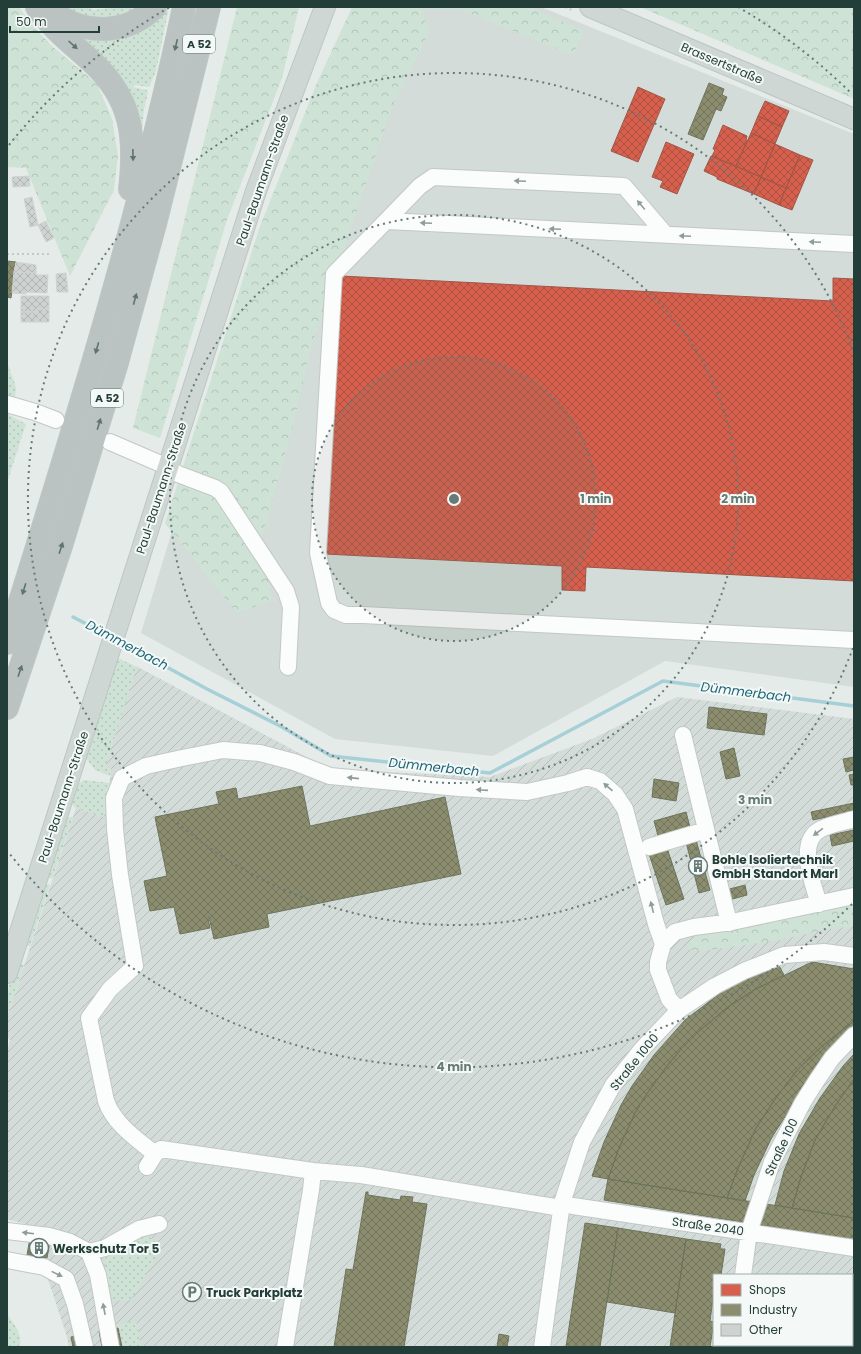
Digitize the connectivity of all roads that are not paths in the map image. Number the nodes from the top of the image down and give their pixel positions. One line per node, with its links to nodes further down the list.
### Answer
1 (37, 7): 12 (highway, one-way to 12)
2 (47, 7): 3 (highway)
3 (155, 7)
4 (184, 7): 12 (highway, A 52, one-way to 12)
5 (209, 7): 20 (highway, A 52, one-way to 5)
6 (326, 7): 16 (main road, Paul-Baumann-Straße)
7 (590, 7): 8 (main road, Brassertstraße)
8 (854, 119)
9 (386, 221): 10 (street, one-way to 9); 10 (street, one-way to 9); 17 (street)
10 (666, 235): 11 (street, one-way to 10)
11 (854, 244)
12 (108, 311): 18 (highway, A 52, one-way to 18)
13 (7, 404): 14 (street)
14 (56, 420)
15 (110, 442): 16 (street)
16 (168, 467): 19 (street); 30 (main road, Paul-Baumann-Straße)
17 (854, 640)
18 (7, 642)
19 (288, 667)
20 (7, 708)
21 (683, 735): 23 (street)
22 (854, 819): 26 (street, one-way to 26)
23 (706, 830): 24 (street); 27 (street)
24 (649, 847)
25 (854, 896): 26 (street)
26 (819, 904): 27 (street)
27 (729, 923): 28 (street)
28 (663, 944): 31 (street); 33 (street, Straße 2040, one-way to 33)
29 (854, 956): 31 (street, Straße 1000)
30 (7, 973)
31 (679, 1010): 34 (street, Straße 1000)
32 (854, 1035): 37 (street, Straße 100)
33 (313, 1171): 34 (street, Straße 2040); 46 (street)
34 (562, 1206): 37 (street, Straße 2040); 47 (street, Straße 1000)
35 (159, 1224): 39 (street)
36 (7, 1231): 39 (street, one-way to 36)
37 (749, 1232): 38 (street, Straße 2040); 41 (street, Straße 100)
38 (854, 1248)
39 (89, 1252): 45 (street, one-way to 39)
40 (13, 1261): 42 (street, one-way to 42)
41 (743, 1274)
42 (75, 1304): 43 (street); 44 (street)
43 (76, 1347)
44 (85, 1347)
45 (111, 1347)
46 (284, 1347)
47 (542, 1347)

